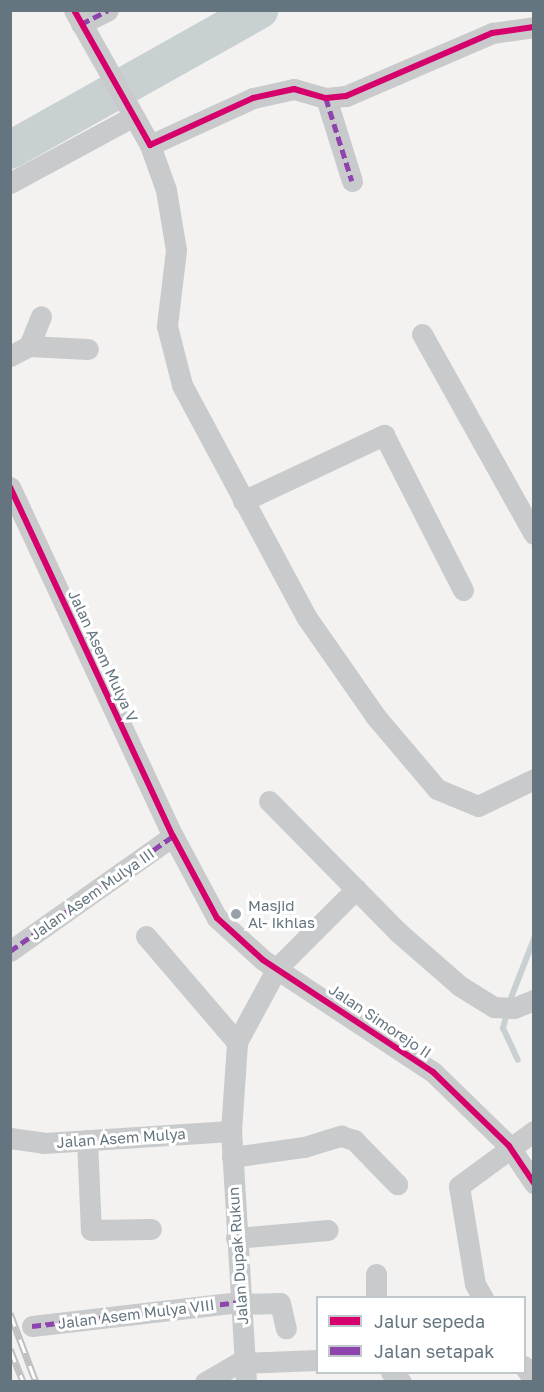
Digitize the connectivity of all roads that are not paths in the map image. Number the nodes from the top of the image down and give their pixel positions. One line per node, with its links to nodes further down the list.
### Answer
1 (108, 10): 2 (street)
2 (77, 17): 5 (street)
3 (534, 27): 4 (street)
4 (326, 98): 6 (street); 7 (street)
5 (130, 114): 6 (street); 8 (street)
6 (150, 145): 14 (street)
7 (352, 181)
8 (10, 183)
9 (41, 316): 12 (street)
10 (422, 334): 15 (street)
11 (88, 349): 12 (street)
12 (20, 351)
13 (10, 487): 19 (street, Jalan Asem Mulya V)
14 (243, 501): 16 (street); 17 (street)
15 (534, 534)
16 (463, 590)
17 (534, 779)
18 (269, 801): 20 (street)
19 (173, 836): 22 (street, Jalan Asem Mulya III); 23 (street, Jalan Asem Mulya V)
20 (356, 890): 23 (street); 24 (street)
21 (146, 936): 25 (street)
22 (10, 951)
23 (277, 968): 25 (street); 30 (street, Jalan Simorejo II)
24 (534, 1000)
25 (237, 1042): 26 (street, Jalan Dupak Rukun)
26 (231, 1131): 29 (street, Jalan Asem Mulya); 31 (street, Jalan Dupak Rukun)
27 (534, 1131): 30 (street)
28 (10, 1138): 29 (street, Jalan Asem Mulya)
29 (87, 1140): 34 (street)
30 (509, 1146): 33 (street, Jalan Simorejo II); 39 (street)
31 (232, 1156): 32 (street); 36 (street, Jalan Dupak Rukun)
32 (397, 1184)
33 (534, 1184)
34 (151, 1229)
35 (328, 1230): 36 (street)
36 (236, 1239): 40 (street, Jalan Dupak Rukun)
37 (376, 1274): 38 (street)
38 (376, 1296)
39 (483, 1296)
40 (240, 1303): 41 (street, Jalan Asem Mulya VIII); 42 (street, Jalan Asem Mulya VIII); 44 (street, Jalan Dupak Rukun)
41 (32, 1326)
42 (286, 1328)
43 (316, 1360): 44 (street)
44 (246, 1372): 45 (street)
45 (205, 1382)

